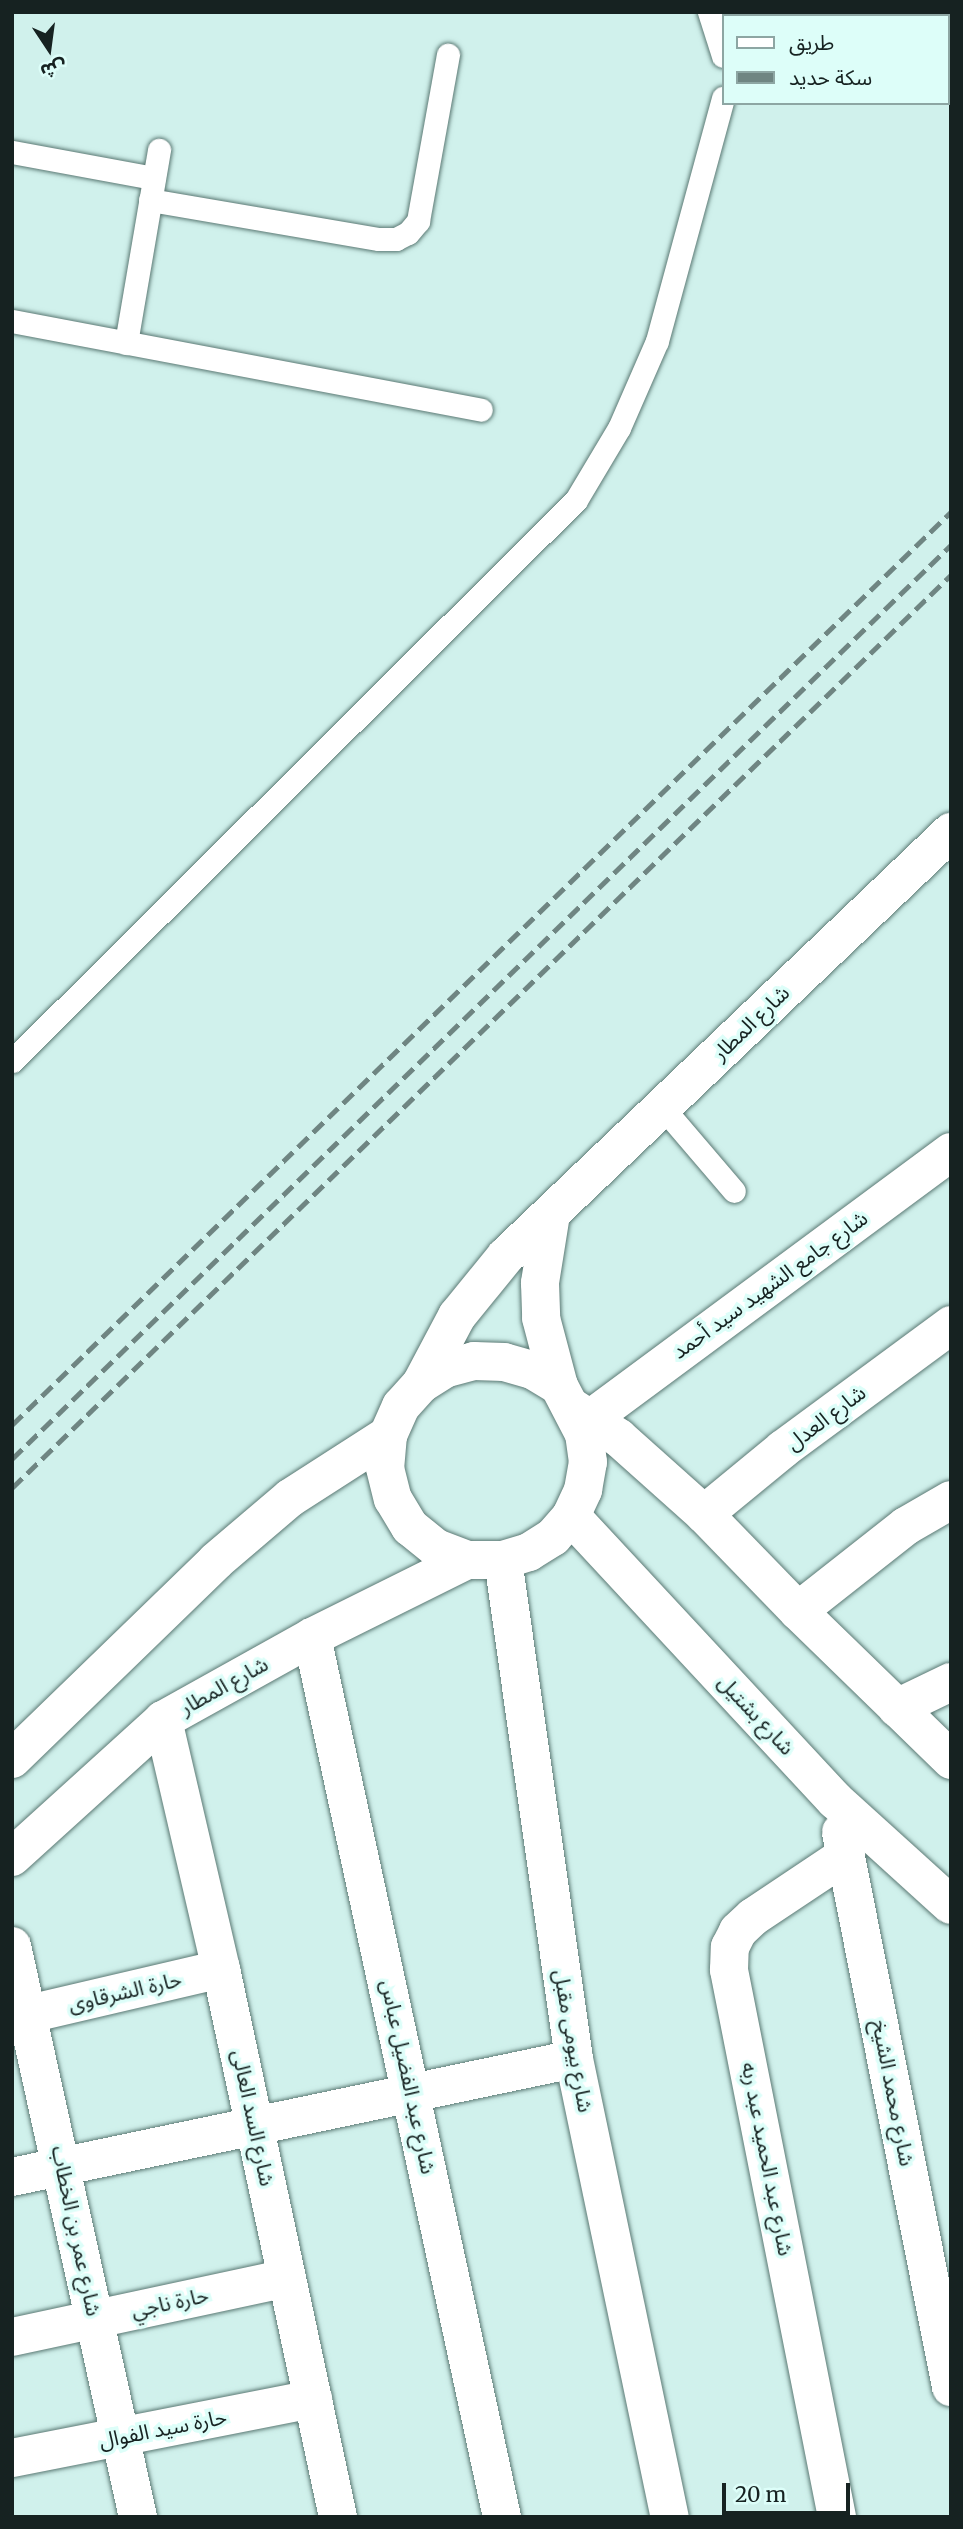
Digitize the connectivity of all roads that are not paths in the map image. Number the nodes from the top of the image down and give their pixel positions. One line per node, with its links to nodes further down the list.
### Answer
1 (709, 12): 2 (lane)
2 (722, 53)
3 (448, 55): 7 (lane)
4 (722, 102): 12 (lane)
5 (159, 150): 7 (lane)
6 (12, 152): 7 (lane)
7 (152, 189): 9 (lane)
8 (12, 321): 9 (lane)
9 (126, 342): 10 (lane)
10 (481, 410)
11 (951, 832): 13 (street, شارع المطار)
12 (12, 1061)
13 (663, 1108): 15 (lane); 16 (street, شارع المطار)
14 (951, 1152): 19 (street, شارع جامع الشهيد سيد أحمد)
15 (734, 1191)
16 (551, 1214): 18 (street, شارع المطار); 19 (street)
17 (951, 1325): 22 (street, شارع العدل)
18 (421, 1384): 19 (street); 20 (street)
19 (574, 1404): 22 (street); 23 (street)
20 (388, 1435): 24 (street); 30 (street)
21 (951, 1500): 25 (street)
22 (704, 1514): 25 (street)
23 (571, 1516): 24 (street); 32 (street, شارع بشتيل)
24 (485, 1560): 26 (street, شارع المطار); 39 (street, شارع بيومى مقبل)
25 (798, 1611): 28 (street)
26 (312, 1637): 29 (street, شارع المطار); 40 (street, شارع عبد الفضيل عباس)
27 (951, 1682): 28 (street)
28 (897, 1708): 31 (street)
29 (163, 1720): 34 (street, شارع المطار); 37 (street, شارع السد العالى)
30 (12, 1759)
31 (951, 1760)
32 (835, 1800): 33 (street, شارع محمد الشيخ); 35 (street, شارع بشتيل)
33 (846, 1855): 47 (street, شارع محمد الشيخ); 55 (street, شارع عبد الحميد عبد ربه)
34 (12, 1857)
35 (951, 1906)
36 (12, 1946): 38 (street, شارع عمر بن الخطاب)
37 (221, 1969): 38 (street, حارة الشرقاوى); 41 (street, شارع السد العالى)
38 (29, 2014): 42 (street, شارع عمر بن الخطاب)
39 (574, 2059): 40 (street); 54 (street, شارع بيومى مقبل)
40 (411, 2093): 41 (street); 53 (street, شارع عبد الفضيل عباس)
41 (254, 2127): 42 (street); 44 (street, شارع السد العالى)
42 (62, 2166): 43 (street); 45 (street, شارع عمر بن الخطاب)
43 (12, 2177)
44 (287, 2278): 45 (street, حارة ناجي); 48 (street, شارع السد العالى)
45 (95, 2319): 46 (street, حارة ناجي); 49 (street, شارع عمر بن الخطاب)
46 (12, 2337)
47 (951, 2386)
48 (313, 2399): 49 (street, حارة سيد الفوال); 52 (street, شارع السد العالى)
49 (121, 2437): 50 (street, حارة سيد الفوال); 51 (street, شارع عمر بن الخطاب)
50 (12, 2458)
51 (138, 2517)
52 (338, 2517)
53 (502, 2517)
54 (670, 2517)
55 (837, 2517)

